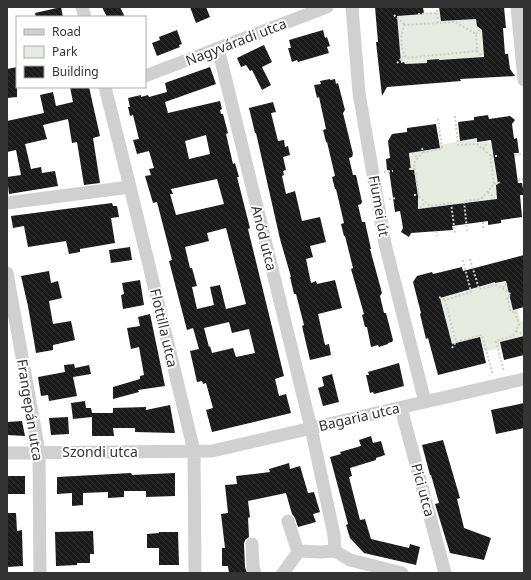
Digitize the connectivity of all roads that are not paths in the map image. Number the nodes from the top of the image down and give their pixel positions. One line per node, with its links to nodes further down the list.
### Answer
1 (327, 7): 4 (street, Nagyváradi utca)
2 (352, 7): 13 (street, Fiumei út)
3 (517, 7): 6 (street)
4 (218, 48): 5 (street, Nagyváradi utca); 15 (street, Anód utca)
5 (146, 76)
6 (524, 80)
7 (109, 88): 8 (street, Flottilla utca)
8 (130, 187): 9 (street); 17 (street, Flottilla utca)
9 (7, 204)
10 (7, 273): 11 (street, Frangepán utca)
11 (11, 323): 16 (street, Frangepán utca)
12 (524, 379): 13 (street, Bagaria utca)
13 (425, 402): 14 (street, Bagaria utca)
14 (401, 408): 15 (street, Bagaria utca); 28 (street, Pici utca)
15 (310, 428): 17 (street, Bagaria utca); 22 (street, Anód utca)
16 (38, 452): 17 (street, Szondi utca); 18 (street, Szondi utca); 23 (street, Frangepán utca)
17 (194, 452): 24 (street, Flottilla utca)
18 (7, 453)
19 (288, 521): 21 (street)
20 (252, 544): 25 (street)
21 (299, 551): 22 (street); 26 (street)
22 (335, 551): 27 (street)
23 (40, 573)
24 (195, 573)
25 (255, 573)
26 (283, 573)
27 (402, 573)
28 (445, 573)

